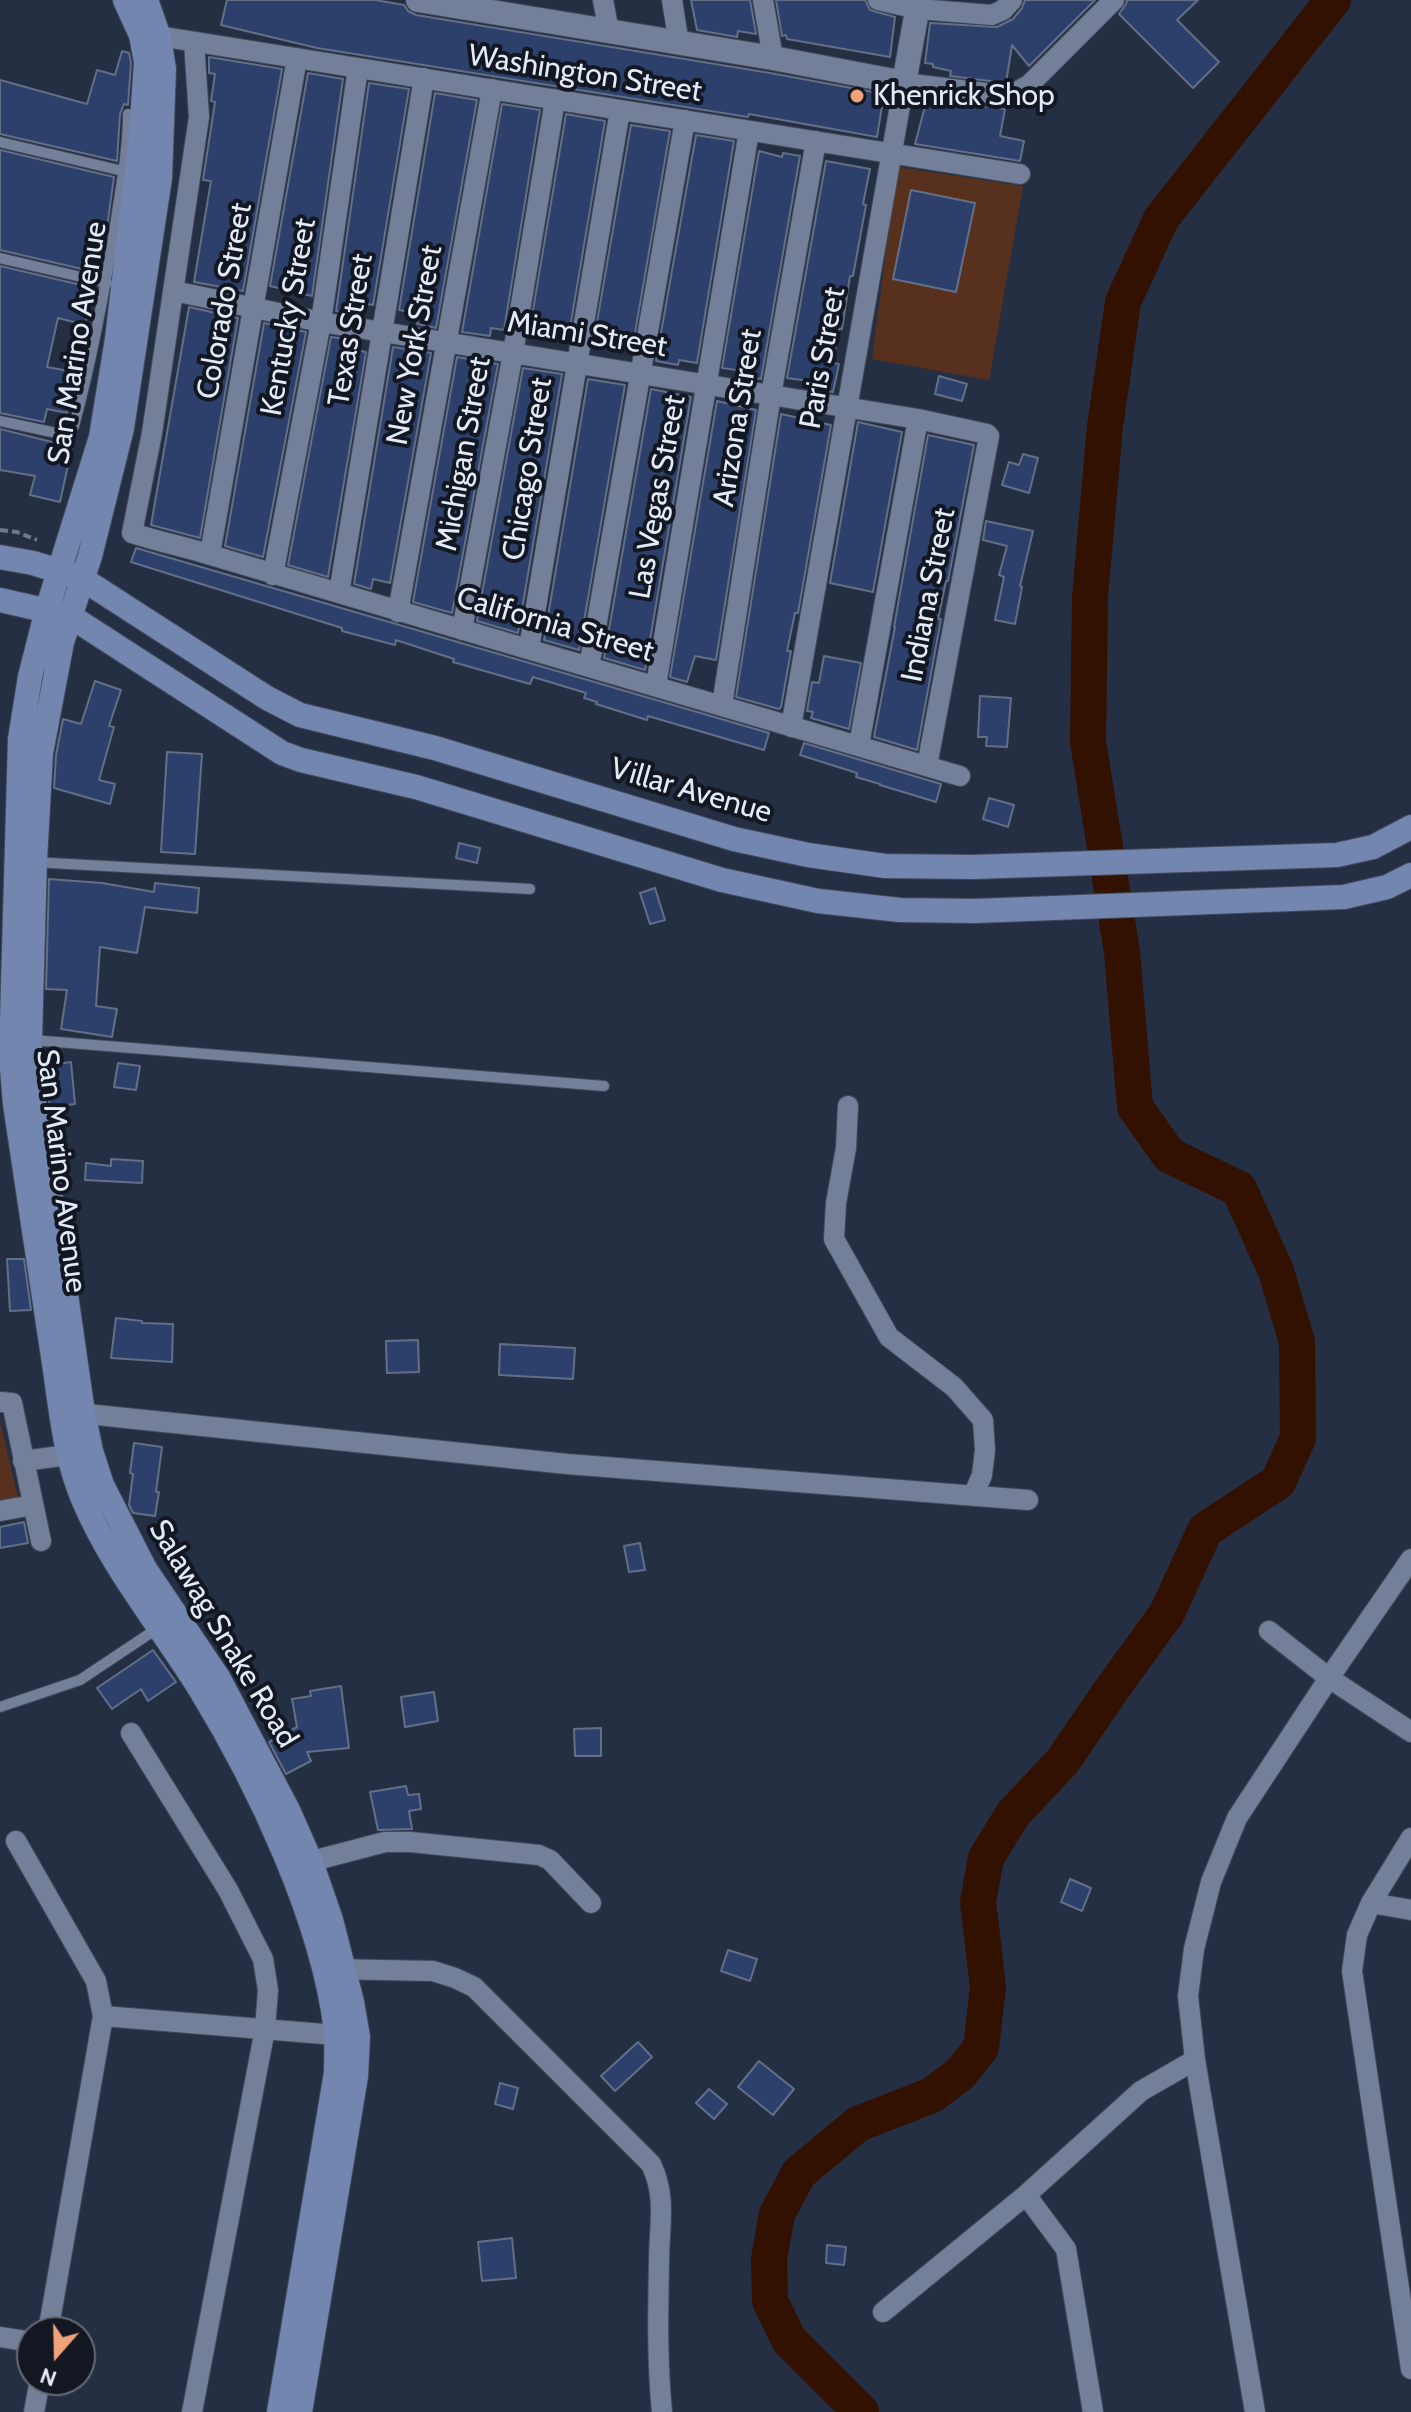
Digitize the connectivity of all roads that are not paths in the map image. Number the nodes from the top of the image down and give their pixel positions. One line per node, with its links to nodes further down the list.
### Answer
1 (125, 0): 14 (main road, San Marino Avenue)
2 (146, 0): 14 (main road, San Marino Avenue)
3 (418, 0): 10 (street)
4 (603, 0): 13 (street)
5 (672, 0): 16 (street)
6 (763, 0): 18 (street)
7 (878, 0): 11 (street)
8 (1012, 0): 11 (street)
9 (1114, 0): 21 (street)
10 (457, 4): 12 (street)
11 (919, 4): 21 (street, Paris Street)
12 (532, 10): 13 (street)
13 (609, 32): 16 (street)
14 (150, 36): 15 (street, Washington Street); 31 (main road, San Marino Avenue); 34 (main road, San Marino Avenue)
15 (194, 42): 17 (street, Washington Street); 35 (street)
16 (679, 44): 18 (street)
17 (297, 58): 19 (street, Washington Street); 36 (street, Colorado Street)
18 (773, 58): 21 (street)
19 (358, 68): 20 (street, Washington Street); 37 (street, Kentucky Street)
20 (424, 78): 22 (street, Washington Street); 38 (street, Texas Street)
21 (904, 83): 30 (street, Paris Street)
22 (492, 89): 23 (street, Washington Street); 39 (street, New York Street)
23 (555, 100): 24 (street, Washington Street); 40 (street, Michigan Street)
24 (620, 110): 26 (street, Washington Street); 41 (street, Chicago Street)
25 (128, 114): 31 (lane)
26 (685, 120): 27 (street, Washington Street); 42 (street)
27 (749, 131): 28 (street, Washington Street); 43 (street, Las Vegas Street)
28 (816, 141): 30 (street, Washington Street); 44 (street, Arizona Street)
29 (0, 142): 31 (lane)
30 (891, 154): 32 (street, Washington Street); 45 (street, Paris Street)
31 (130, 172): 34 (main road, San Marino Avenue)
32 (1020, 174)
33 (0, 258): 34 (lane)
34 (124, 286): 47 (lane); 51 (main road, San Marino Avenue)
35 (174, 291): 36 (street, Miami Street); 49 (street, California Street)
36 (255, 307): 37 (street, Miami Street); 49 (street, Colorado Street)
37 (321, 322): 38 (street, Miami Street); 52 (street, Kentucky Street)
38 (381, 332): 39 (street, Miami Street); 53 (street, Texas Street)
39 (446, 342): 40 (street, Miami Street); 55 (street, New York Street)
40 (513, 353): 41 (street, Miami Street); 57 (street, Michigan Street)
41 (576, 363): 42 (street, Miami Street); 58 (street, Chicago Street)
42 (641, 374): 43 (street, Miami Street); 59 (street)
43 (707, 385): 44 (street, Miami Street); 60 (street, Las Vegas Street)
44 (771, 395): 45 (street, Miami Street); 61 (street, Arizona Street)
45 (846, 407): 46 (street, Miami Street); 62 (street, Paris Street)
46 (918, 419): 48 (street, Miami Street); 63 (street)
47 (0, 421)
48 (989, 436): 64 (street, Indiana Street)
49 (210, 554): 52 (street, California Street)
50 (0, 557): 51 (main road, Villar Avenue)
51 (70, 574): 56 (main road, San Marino Avenue); 66 (main road, Villar Avenue)
52 (273, 575): 53 (street, California Street)
53 (339, 593): 55 (street, California Street)
54 (0, 600): 56 (main road)
55 (398, 612): 57 (street, California Street)
56 (59, 613): 67 (main road, San Marino Avenue); 68 (main road)
57 (462, 630): 58 (street, California Street)
58 (529, 648): 59 (street, California Street)
59 (589, 667): 60 (street, California Street)
60 (656, 685): 61 (street, California Street)
61 (722, 705): 62 (street, California Street)
62 (791, 727): 63 (street, California Street)
63 (859, 745): 64 (street, California Street)
64 (927, 766): 65 (street, California Street)
65 (960, 776)
66 (1411, 827)
67 (25, 860): 69 (lane); 70 (main road, San Marino Avenue)
68 (1411, 875)
69 (530, 889)
70 (16, 1062): 71 (lane); 74 (main road, San Marino Avenue)
71 (604, 1086)
72 (848, 1106): 77 (street)
73 (0, 1402): 76 (street)
74 (73, 1413): 75 (main road, San Marino Avenue); 77 (street)
75 (80, 1453): 76 (street); 83 (main road, Salawag Snake Road); 91 (main road, Salawag Snake Road)
76 (23, 1461): 79 (street)
77 (973, 1496): 78 (street)
78 (1028, 1500)
79 (33, 1505): 80 (street); 81 (street)
80 (0, 1511)
81 (41, 1541)
82 (1411, 1559): 85 (street)
83 (160, 1627): 86 (lane); 91 (main road, Salawag Snake Road)
84 (1269, 1631): 85 (street)
85 (1329, 1678): 87 (street); 99 (street)
86 (0, 1707)
87 (1411, 1732)
88 (131, 1733): 97 (street)
89 (1411, 1838): 93 (street)
90 (16, 1841): 96 (street)
91 (300, 1865): 92 (street); 95 (main road, Salawag Snake Road)
92 (591, 1903)
93 (1371, 1903): 94 (street); 103 (street)
94 (1411, 1910)
95 (335, 1969): 98 (main road, Salawag Snake Road); 106 (main road, Salawag Snake Road); 107 (street)
96 (103, 2016): 97 (street); 102 (street)
97 (265, 2029): 98 (street); 104 (street)
98 (336, 2035): 105 (main road, Salawag Snake Road)
99 (1195, 2060): 100 (street); 109 (street)
100 (1026, 2195): 101 (street); 108 (street)
101 (883, 2312)
102 (51, 2316)
103 (1411, 2369)
104 (192, 2412)
105 (279, 2412)
106 (300, 2412)
107 (662, 2412)
108 (1093, 2412)
109 (1255, 2412)

